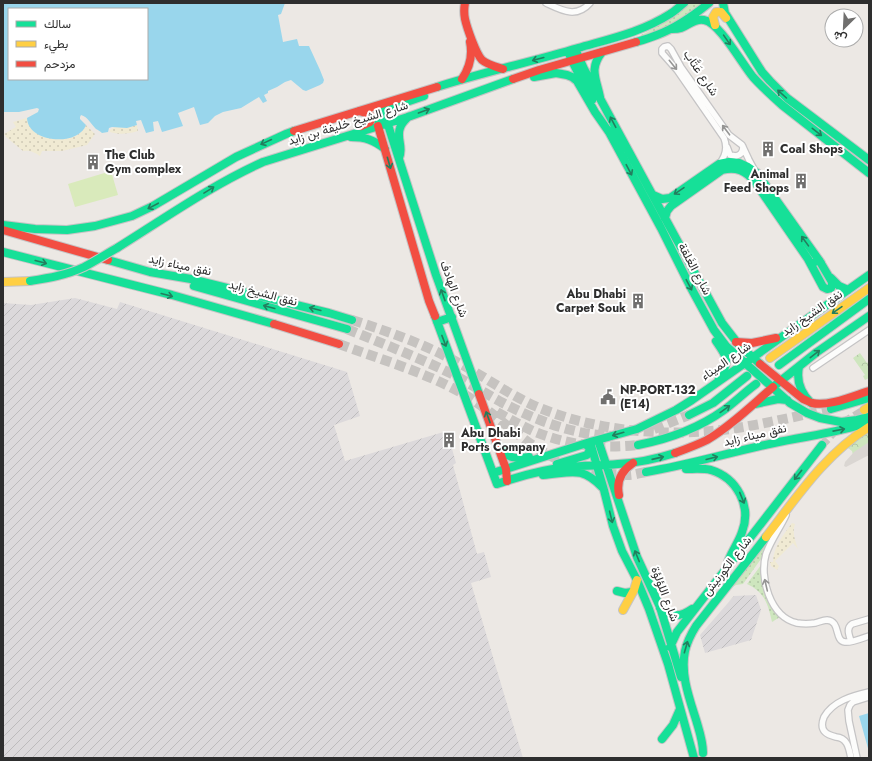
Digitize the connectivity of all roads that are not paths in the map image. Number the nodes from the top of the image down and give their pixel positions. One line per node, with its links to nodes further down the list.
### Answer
1 (460, 3): 15 (main road)
2 (464, 3): 14 (main road)
3 (546, 3): 4 (street)
4 (590, 3)
5 (684, 3): 11 (main road, شارع الشيخ خليفة بن زايد)
6 (709, 3): 10 (main road, شارع الشيخ خليفة بن زايد)
7 (724, 3): 8 (main road)
8 (732, 24): 9 (main road); 20 (main road, one-way to 8)
9 (715, 25): 10 (main road); 22 (main road, one-way to 22)
10 (672, 29): 12 (main road, شارع الشيخ خليفة بن زايد)
11 (572, 50): 13 (main road, شارع الغَلقة); 14 (main road, شارع الشيخ خليفة بن زايد, one-way to 14)
12 (602, 52): 13 (main road, شارع الشيخ خليفة بن زايد); 17 (main road)
13 (575, 60): 16 (main road, شارع الشيخ خليفة بن زايد); 17 (main road, شارع الغَلقة); 25 (main road, شارع الغَلقة)
14 (503, 69): 15 (main road, شارع الشيخ خليفة بن زايد)
15 (462, 79): 18 (main road, شارع الشيخ خليفة بن زايد)
16 (500, 83): 21 (main road, شارع الشيخ خليفة بن زايد, one-way to 16); 25 (main road)
17 (600, 97): 36 (main road, شارع الغَلقة, one-way to 17)
18 (382, 108): 19 (main road, شارع الشيخ خليفة بن زايد); 23 (main road, شارع الهادف); 24 (main road)
19 (358, 111): 29 (main road); 38 (main road, شارع الشيخ خليفة بن زايد, one-way to 38)
20 (808, 114): 22 (main road); 32 (main road)
21 (408, 117): 23 (main road, شارع الشيخ خليفة بن زايد); 31 (main road)
22 (801, 120): 35 (main road, one-way to 35)
23 (387, 123): 24 (main road, شارع الشيخ خليفة بن زايد); 31 (main road, شارع الهادف)
24 (378, 126): 26 (main road, شارع الشيخ خليفة بن زايد); 30 (main road)
25 (611, 135): 54 (main road, شارع الغَلقة, one-way to 54)
26 (343, 137): 29 (main road, شارع الشيخ خليفة بن زايد); 30 (main road)
27 (726, 145): 28 (street); 28 (street, شارع عَتَّاب, one-way to 27); 33 (street)
28 (742, 145): 34 (street, شارع عَتَّاب)
29 (309, 147): 45 (main road, شارع الشيخ خليفة بن زايد, one-way to 29, bridge)
30 (384, 149): 52 (main road, one-way to 52)
31 (399, 158): 50 (main road, شارع الهادف, one-way to 31)
32 (869, 160)
33 (719, 164): 34 (main road, شارع عَتَّاب); 36 (main road, one-way to 36)
34 (756, 172): 41 (main road, شارع عَتَّاب, one-way to 34)
35 (869, 173)
36 (653, 195): 37 (main road, شارع الغَلقة)
37 (665, 218): 42 (main road, شارع عَتَّاب); 57 (main road, شارع الغَلقة)
38 (3, 225)
39 (3, 230): 43 (main road, نفق ميناء زايد)
40 (3, 252): 58 (main road, one-way to 58)
41 (819, 260): 42 (main road); 42 (main road, شارع عَتَّاب); 47 (main road, شارع عَتَّاب)
42 (811, 264)
43 (150, 272): 51 (main road, نفق ميناء زايد, one-way to 43); 53 (main road, نفق الشيخ زايد, one-way to 43)
44 (869, 275): 47 (main road, شارع الميناء)
45 (3, 282)
46 (869, 288): 60 (main road, نفق الشيخ زايد, one-way to 60)
47 (848, 290): 56 (main road, شارع الميناء)
48 (869, 299): 62 (main road, نفق الشيخ زايد)
49 (869, 316): 63 (main road, one-way to 49)
50 (452, 317): 52 (main road); 80 (main road, شارع الهادف, one-way to 50)
51 (352, 320)
52 (437, 322): 89 (main road, one-way to 89)
53 (347, 330)
54 (714, 330): 61 (main road, شارع الغَلقة); 68 (main road)
55 (869, 330): 64 (street)
56 (784, 335): 57 (main road); 59 (main road, شارع الميناء)
57 (736, 342): 59 (main road, شارع الغَلقة)
58 (338, 344)
59 (750, 355): 61 (main road, شارع الميناء); 66 (main road, شارع الغَلقة)
60 (770, 358)
61 (742, 361): 68 (main road, شارع الميناء); 69 (main road, شارع الغَلقة)
62 (779, 365)
63 (799, 367): 66 (main road); 73 (main road)
64 (813, 368)
65 (747, 376): 76 (main road)
66 (783, 382): 69 (main road); 73 (main road, شارع الغَلقة)
67 (756, 384): 82 (main road, one-way to 67)
68 (714, 385): 81 (main road, شارع الميناء, one-way to 81)
69 (775, 389): 72 (main road, شارع الغَلقة); 74 (main road)
70 (869, 391): 73 (main road)
71 (869, 398): 75 (main road)
72 (787, 400): 74 (main road); 77 (main road, شارع الغَلقة)
73 (811, 403)
74 (751, 405): 85 (main road, one-way to 74)
75 (831, 409)
76 (689, 415)
77 (869, 418)
78 (869, 422): 95 (main road, نفق ميناء زايد)
79 (869, 427): 93 (main road, شارع الكورنيش)
80 (496, 440): 84 (main road); 87 (main road, شارع الهادف)
81 (591, 442): 84 (main road, شارع الميناء); 86 (main road, شارع اللؤلؤة); 88 (main road)
82 (638, 445)
83 (822, 445): 95 (main road, شارع الكورنيش, one-way to 95)
84 (540, 458): 87 (main road, شارع الميناء)
85 (633, 463): 86 (main road); 94 (main road)
86 (602, 465): 88 (main road); 92 (main road, شارع اللؤلؤة); 94 (main road, شارع اللؤلؤة)
87 (506, 469): 89 (main road, شارع الميناء); 91 (main road, شارع الهادف)
88 (544, 471): 90 (main road)
89 (493, 473): 91 (main road)
90 (532, 474): 91 (main road); 92 (main road)
91 (507, 480)
92 (604, 490): 96 (main road, شارع اللؤلؤة, one-way to 96)
93 (793, 503): 104 (street, one-way to 93); 111 (main road, شارع الكورنيش, one-way to 93)
94 (620, 508): 100 (main road, شارع اللؤلؤة, one-way to 94)
95 (726, 569): 99 (main road, شارع الكورنيش)
96 (636, 580): 98 (main road); 106 (main road, شارع اللؤلؤة)
97 (617, 591): 98 (main road)
98 (632, 592): 101 (main road)
99 (699, 603): 100 (main road); 105 (main road, شارع الكورنيش)
100 (660, 607): 105 (main road, شارع اللؤلؤة)
101 (623, 610)
102 (869, 619): 104 (street)
103 (869, 636): 104 (street)
104 (851, 641)
105 (670, 644): 106 (main road, شارع الكورنيش); 111 (main road, شارع اللؤلؤة)
106 (668, 664): 109 (main road, شارع اللؤلؤة)
107 (869, 692): 113 (street)
108 (869, 697): 114 (street)
109 (680, 710): 110 (main road); 112 (main road, شارع اللؤلؤة)
110 (662, 739)
111 (704, 755)
112 (694, 758)
113 (851, 758)
114 (857, 758)

